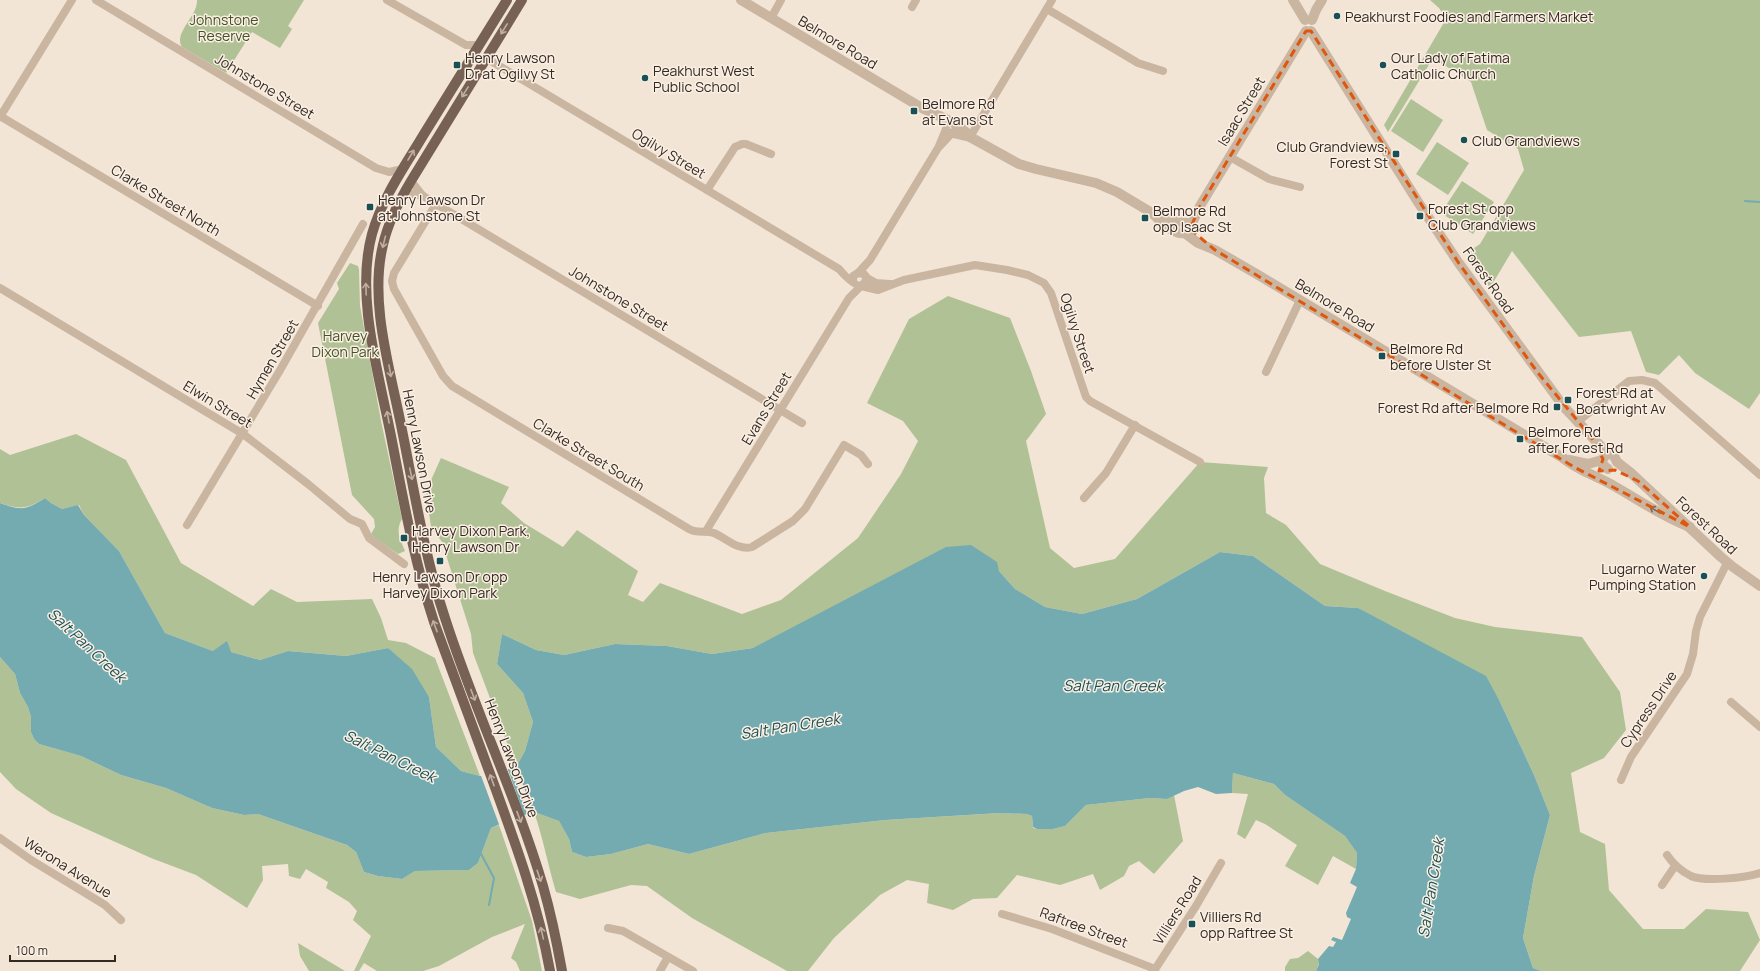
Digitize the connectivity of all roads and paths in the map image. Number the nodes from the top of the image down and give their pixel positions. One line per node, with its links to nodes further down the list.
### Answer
1 (72, 0): 17 (street)
2 (96, 0): 22 (street, Johnstone Street)
3 (387, 0): 14 (street)
4 (507, 0): 14 (main road, Henry Lawson Drive)
5 (522, 0): 15 (main road, Henry Lawson Drive, one-way to 15)
6 (741, 0): 12 (street, Belmore Road)
7 (781, 0): 12 (street)
8 (1052, 0): 11 (street)
9 (1293, 0): 13 (street, Forest Road)
10 (1322, 0): 13 (street, Isaac Street)
11 (1047, 9): 16 (street); 19 (street)
12 (770, 18): 18 (street, Belmore Road)
13 (1309, 26): 21 (street, Isaac Street); 42 (street, Forest Road)
14 (479, 45): 22 (main road, Henry Lawson Drive, one-way to 14)
15 (486, 58): 23 (main road, Henry Lawson Drive, one-way to 23); 25 (street, Ogilvy Street)
16 (1163, 71)
17 (0, 116): 39 (street, Clarke Street North)
18 (950, 128): 19 (street, Belmore Road); 31 (street)
19 (970, 137): 30 (street, Belmore Road)
20 (771, 154): 25 (street)
21 (1230, 157): 24 (street); 30 (street, Isaac Street)
22 (403, 169): 74 (main road, Henry Lawson Drive, one-way to 22)
23 (411, 181): 26 (main road, Henry Lawson Drive); 27 (street, Johnstone Street)
24 (1300, 187)
25 (707, 190): 32 (street, Ogilvy Street)
26 (402, 196): 27 (street); 75 (main road, Henry Lawson Drive, one-way to 75)
27 (423, 196): 28 (street, Johnstone Street)
28 (436, 204): 41 (street, Johnstone Street); 56 (street, Clarke Street South)
29 (363, 224): 39 (street, Hymen Street)
30 (1186, 229): 38 (street, Belmore Road)
31 (870, 260): 32 (street); 33 (street)
32 (855, 277): 33 (street); 35 (street); 37 (street, Evans Street)
33 (866, 277): 34 (street, Ogilvy Street); 35 (street)
34 (891, 284): 35 (street, Ogilvy Street); 44 (street, Ogilvy Street)
35 (861, 286): 37 (street, Evans Street)
36 (0, 288): 45 (street, Elwin Street)
37 (849, 298): 41 (street, Evans Street)
38 (1300, 300): 40 (street); 46 (street, Belmore Road)
39 (318, 306): 45 (street, Hymen Street)
40 (1266, 372)
41 (780, 410): 43 (street, Johnstone Street); 56 (street, Evans Street)
42 (1577, 422): 47 (street, Forest Road); 51 (street)
43 (802, 424)
44 (1135, 425): 48 (street, Ogilvy Street); 53 (street)
45 (243, 434): 54 (street, Hymen Street); 58 (street, Elwin Street)
46 (1563, 458): 47 (street, Belmore Road); 52 (street, Belmore Road)
47 (1604, 458): 50 (street, Forest Road)
48 (1200, 462)
49 (868, 464): 56 (street, Clarke Street South)
50 (1612, 467): 52 (street); 55 (street, Forest Road)
51 (1760, 475)
52 (1597, 477): 55 (street, Belmore Road, one-way to 52)
53 (1084, 498)
54 (187, 525)
55 (1690, 527): 57 (street, Forest Road)
56 (706, 531)
57 (1727, 563): 59 (street, Forest Road); 62 (street, Cypress Drive)
58 (404, 564)
59 (1760, 586)
60 (1730, 702): 61 (street)
61 (1760, 727)
62 (1621, 780)
63 (0, 838): 70 (street, Werona Avenue)
64 (1667, 855): 66 (street)
65 (1221, 863): 73 (street, Villiers Road)
66 (1675, 866): 67 (street); 68 (street)
67 (1760, 873)
68 (1662, 885)
69 (1002, 914): 73 (street, Raftree Street)
70 (121, 920)
71 (608, 928): 72 (street)
72 (668, 957): 76 (street); 77 (street)
73 (1155, 970)
74 (550, 971)
75 (562, 971)
76 (660, 971)
77 (693, 971)

